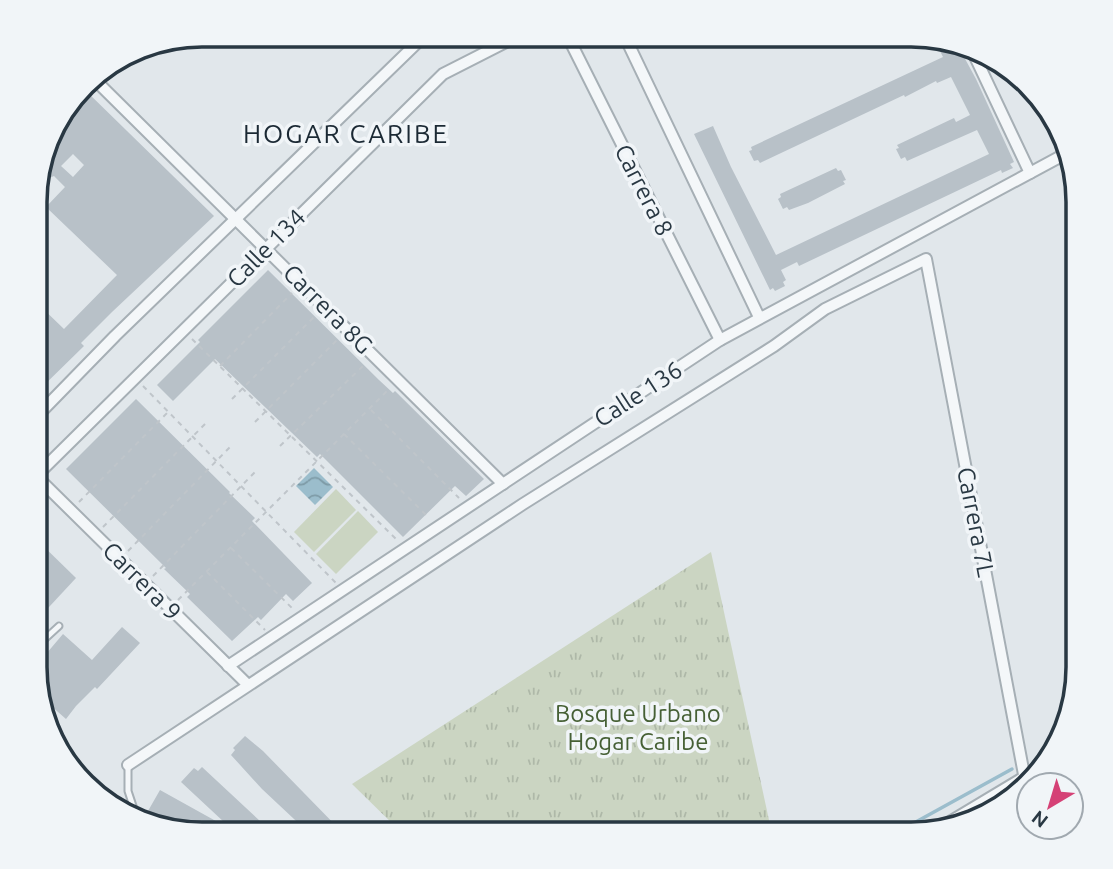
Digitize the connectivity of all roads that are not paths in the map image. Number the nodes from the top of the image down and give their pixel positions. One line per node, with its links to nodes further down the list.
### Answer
1 (412, 48): 9 (street, Calle 134)
2 (494, 48): 10 (street, Calle 134)
3 (574, 48): 13 (street, Carrera 8)
4 (630, 48): 12 (street, Carrera 8)
5 (978, 63): 8 (street)
6 (101, 85): 9 (street, Carrera 8G)
7 (1059, 157): 8 (street, Calle 136)
8 (1030, 173): 12 (street, Calle 136)
9 (237, 219): 10 (street, Carrera 8G); 14 (street, Calle 134)
10 (266, 248): 15 (street, Calle 134); 16 (street, Carrera 8G)
11 (926, 259): 21 (street, Calle 136); 23 (street, Carrera 7L)
12 (759, 317): 13 (street, Calle 136)
13 (720, 341): 16 (street, Calle 136)
14 (47, 406)
15 (48, 465)
16 (503, 484): 20 (street, Calle 136)
17 (48, 487): 20 (street, Carrera 9)
18 (59, 625): 19 (lane)
19 (48, 636)
20 (228, 666): 21 (street, Carrera 9)
21 (248, 685): 22 (street, Calle 136)
22 (128, 765): 24 (lane)
23 (1023, 771)
24 (132, 805)

